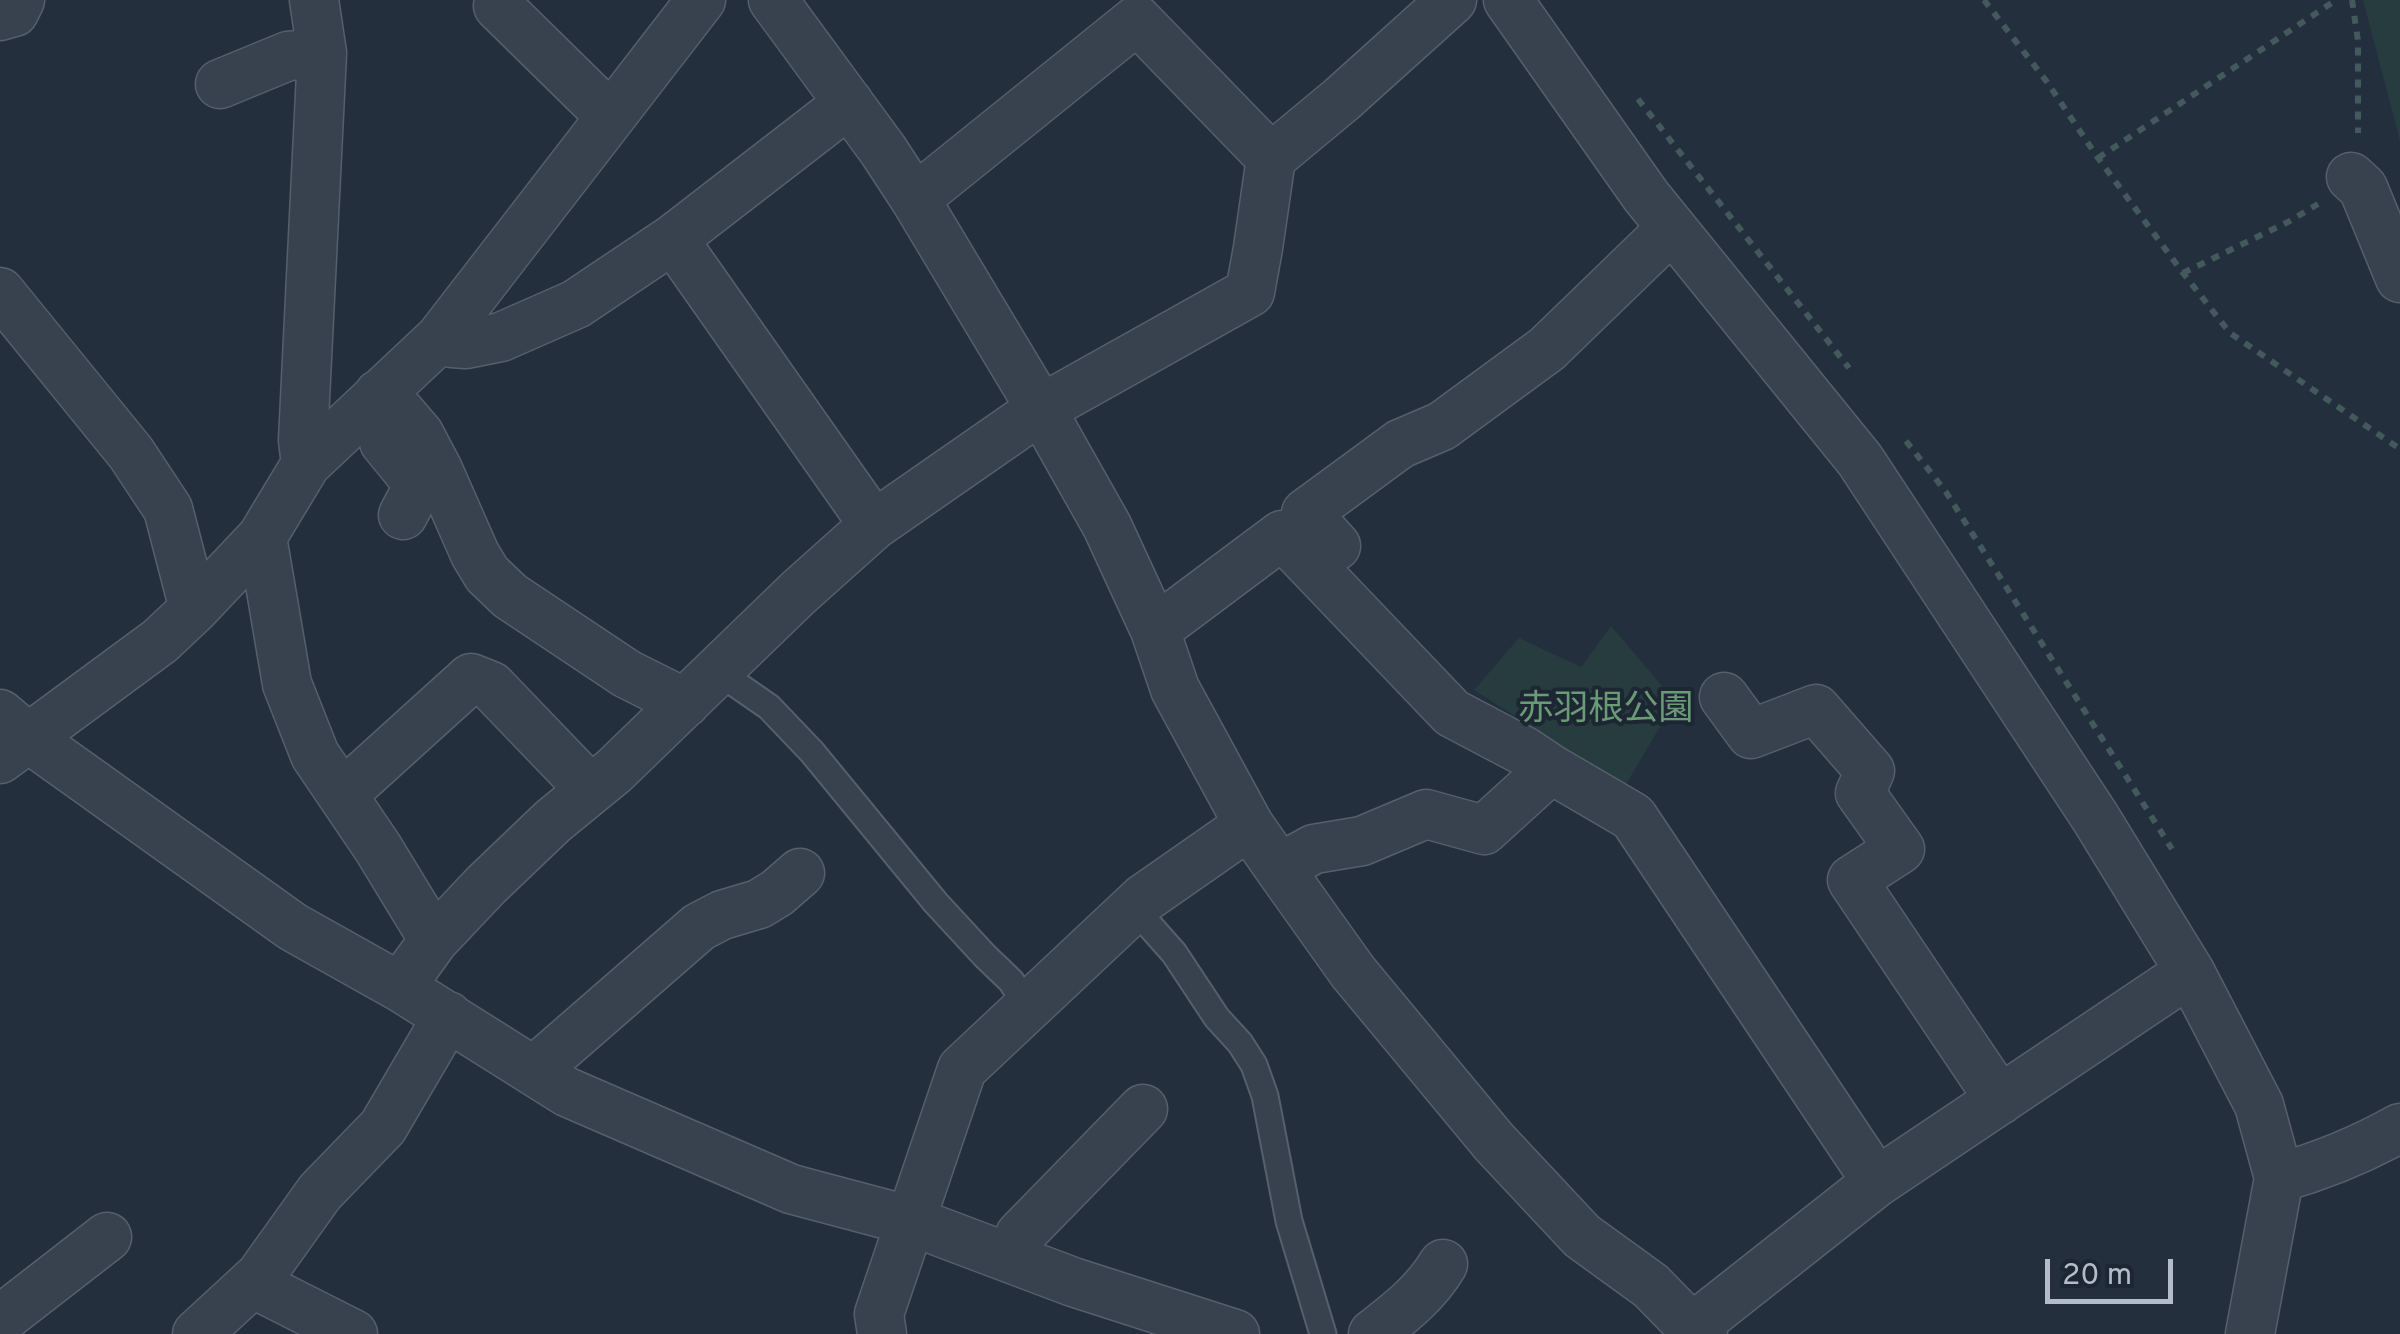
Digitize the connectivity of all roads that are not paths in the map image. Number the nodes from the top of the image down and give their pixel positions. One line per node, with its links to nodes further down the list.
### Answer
1 (20, 0): 8 (street)
2 (314, 0): 9 (street)
3 (701, 0): 12 (street)
4 (773, 0): 11 (street)
5 (1452, 0): 13 (street)
6 (1508, 0): 16 (street)
7 (498, 6): 12 (street)
8 (0, 16)
9 (322, 52): 10 (street); 23 (street)
10 (220, 84)
11 (849, 104): 15 (street); 17 (street)
12 (610, 116): 20 (street)
13 (1270, 158): 15 (street); 22 (street)
14 (2351, 176): 18 (street)
15 (915, 199): 22 (street)
16 (1672, 228): 27 (street); 41 (street)
17 (674, 239): 20 (street); 25 (street)
18 (2400, 278)
19 (0, 292): 28 (street)
20 (440, 338): 21 (street)
21 (369, 403): 23 (street); 24 (street); 30 (street)
22 (1041, 409): 25 (street); 29 (street)
23 (306, 464): 26 (street)
24 (404, 515)
25 (874, 525): 30 (street)
26 (262, 537): 28 (street); 35 (street)
27 (1336, 546)
28 (194, 610): 32 (street)
29 (1155, 630): 33 (street); 36 (street)
30 (701, 687): 34 (street); 43 (lane)
31 (1724, 697): 46 (street)
32 (9, 737): 42 (street)
33 (1551, 770): 37 (street); 50 (street)
34 (590, 789): 35 (street); 40 (street)
35 (342, 794): 40 (street)
36 (1249, 825): 37 (street); 39 (street)
37 (1279, 868): 58 (street)
38 (800, 873): 45 (street)
39 (1134, 908): 43 (street); 62 (lane)
40 (434, 940): 42 (street)
41 (2190, 972): 46 (street); 49 (street)
42 (400, 987): 44 (street)
43 (1028, 1008): 51 (street)
44 (448, 1016): 45 (street); 55 (street)
45 (538, 1073): 51 (street)
46 (2000, 1100): 50 (street)
47 (1143, 1109): 53 (street)
48 (2389, 1146): 49 (street)
49 (2278, 1178): 64 (street)
50 (1877, 1182): 58 (street)
51 (911, 1221): 53 (street); 60 (street)
52 (107, 1237): 56 (street)
53 (1012, 1259): 61 (street)
54 (1443, 1264): 63 (street)
55 (259, 1275): 57 (street); 59 (street)
56 (0, 1320)
57 (352, 1322)
58 (1694, 1332)
59 (197, 1334)
60 (882, 1334)
61 (1235, 1334)
62 (1324, 1334)
63 (1373, 1334)
64 (2250, 1334)

